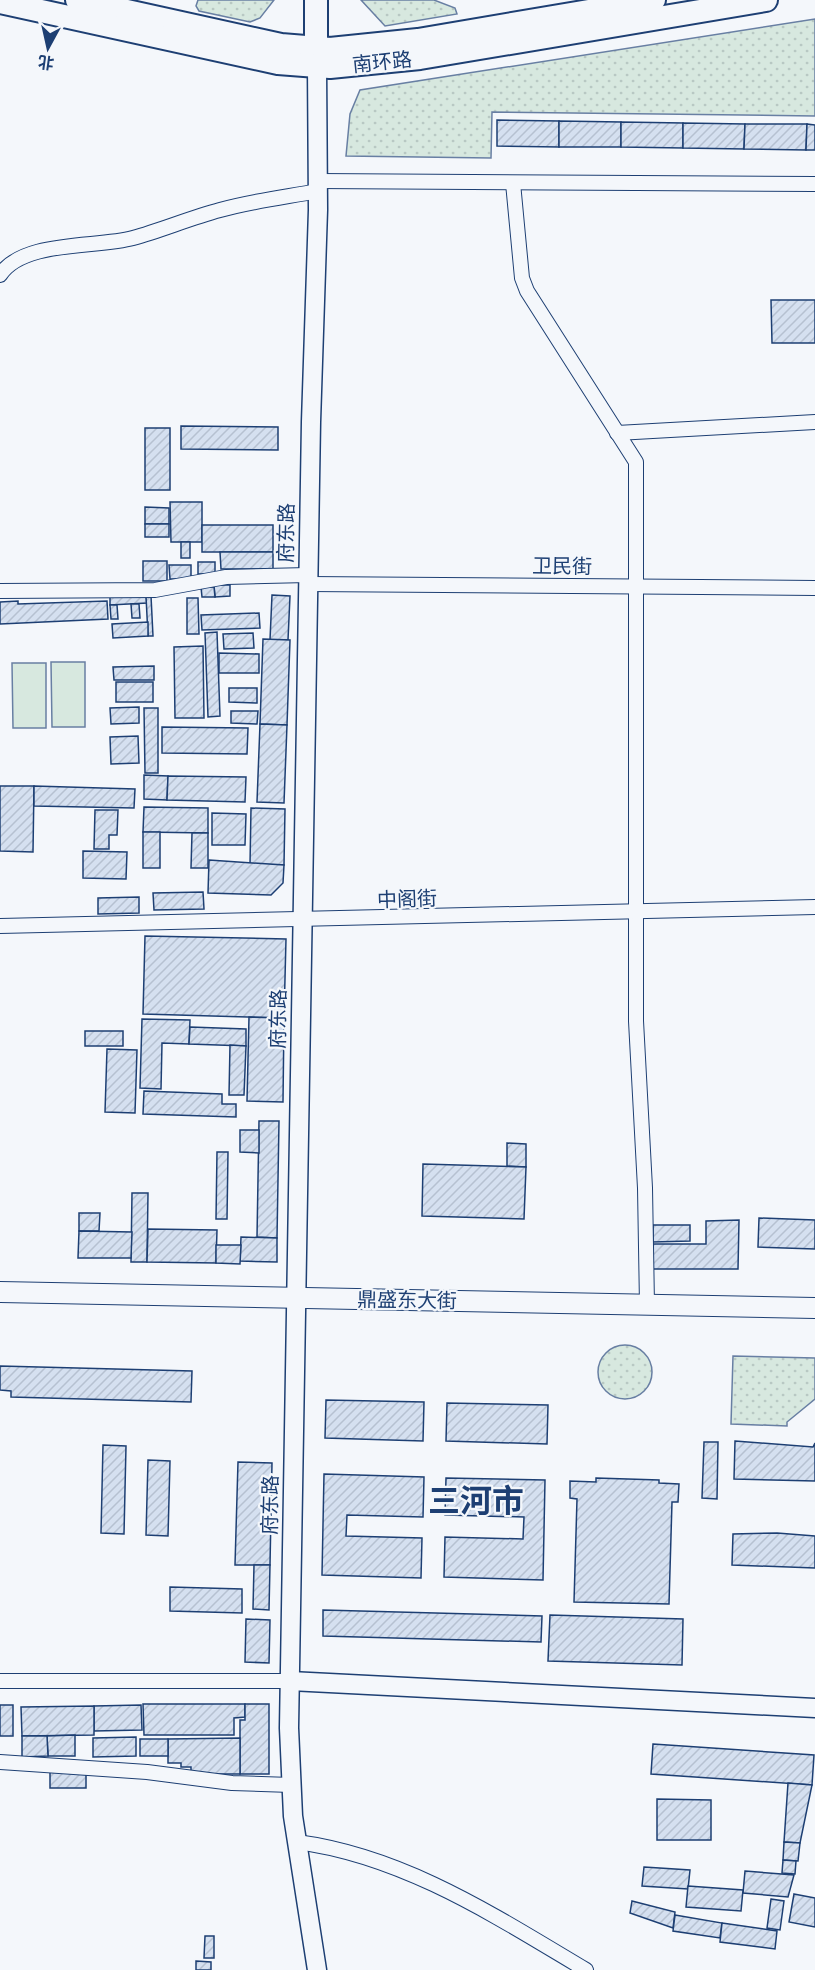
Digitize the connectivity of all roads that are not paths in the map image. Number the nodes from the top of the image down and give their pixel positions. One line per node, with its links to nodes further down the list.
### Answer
1 (77, 0): 6 (main road, 南环路)
2 (316, 0): 6 (main road)
3 (654, 0): 6 (main road, 南环路)
4 (766, 0): 6 (main road, 南环路)
5 (0, 2): 6 (main road, 南环路)
6 (316, 58): 9 (street, 府东路)
7 (513, 183): 8 (street); 9 (street); 12 (street)
8 (815, 184)
9 (318, 186): 10 (street); 13 (street, 府东路)
10 (0, 275)
11 (815, 422): 12 (street)
12 (617, 433): 14 (street)
13 (308, 579): 14 (street, 卫民街); 16 (street, 卫民街); 19 (street, 府东路)
14 (638, 587): 15 (street, 卫民街); 18 (street)
15 (815, 588)
16 (0, 591)
17 (815, 907): 18 (street, 中阁街)
18 (637, 912): 19 (street, 中阁街); 23 (street)
19 (302, 921): 20 (street, 中阁街); 22 (street, 府东路)
20 (0, 927)
21 (0, 1292): 22 (main road, 鼎盛东大街)
22 (296, 1298): 23 (main road, 鼎盛东大街); 26 (street, 府东路)
23 (647, 1305): 24 (main road, 鼎盛东大街)
24 (815, 1308)
25 (0, 1681): 26 (street)
26 (290, 1681): 27 (street); 29 (street, 府东路)
27 (815, 1708)
28 (0, 1762): 29 (street)
29 (291, 1785): 30 (street, 府东路)
30 (297, 1842): 31 (street, 府东路); 32 (street)
31 (317, 1970)
32 (586, 1970)

